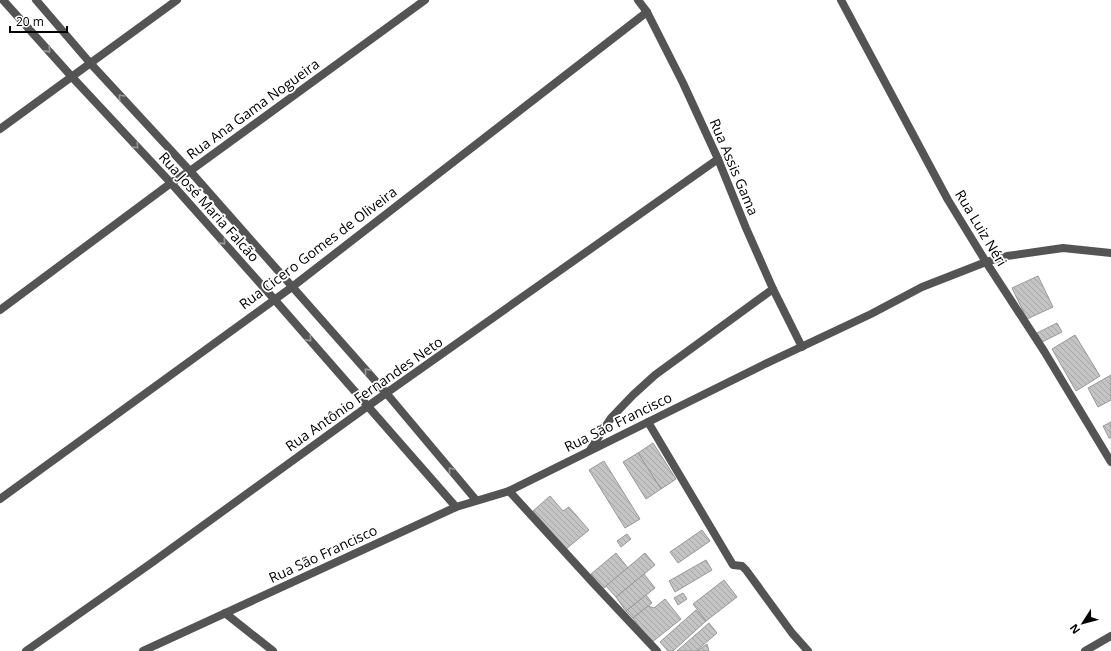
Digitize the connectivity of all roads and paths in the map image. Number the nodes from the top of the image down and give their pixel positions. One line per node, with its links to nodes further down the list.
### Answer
1 (3, 0): 9 (street, Rua José Maria Falcão, one-way to 9)
2 (36, 0): 8 (street, Rua José Maria Falcão)
3 (177, 0): 8 (street)
4 (425, 0): 12 (street, Rua Ana Gama Nogueira)
5 (638, 0): 7 (street, Rua Assis Gama)
6 (841, 0): 15 (street, Rua Luiz Néri)
7 (647, 12): 11 (street, Rua Assis Gama); 16 (street, Rua Cicero Gomes de Oliveira)
8 (90, 64): 9 (street); 12 (street, Rua José Maria Falcão, one-way to 8)
9 (72, 77): 10 (street); 13 (street, Rua José Maria Falcão, one-way to 13)
10 (0, 129)
11 (718, 159): 17 (street, Rua Assis Gama); 21 (street, Rua Antônio Fernandes Neto)
12 (190, 171): 13 (street, Rua Ana Gama Nogueira); 16 (street, Rua José Maria Falcão)
13 (171, 183): 18 (street, Rua José Maria Falcão, one-way to 18); 19 (street, Rua Ana Gama Nogueira)
14 (1111, 253): 15 (street, Rua São Francisco)
15 (986, 262): 20 (street, Rua São Francisco); 25 (street, Rua Luiz Néri)
16 (292, 287): 18 (street, Rua Cicero Gomes de Oliveira); 21 (street, Rua José Maria Falcão, one-way to 16)
17 (773, 289): 20 (street, Rua Assis Gama); 24 (street)
18 (274, 299): 22 (street, Rua José Maria Falcão, one-way to 22); 27 (street, Rua Cicero Gomes de Oliveira)
19 (0, 310)
20 (802, 347): 23 (street, Rua São Francisco)
21 (387, 394): 22 (street, Rua Antônio Fernandes Neto); 28 (street, Rua José Maria Falcão, one-way to 21)
22 (368, 406): 29 (street, Rua José Maria Falcão); 32 (street, Rua Antônio Fernandes Neto)
23 (648, 422): 24 (street, Rua São Francisco); 36 (street)
24 (589, 451): 26 (street, Rua São Francisco)
25 (1111, 462)
26 (509, 491): 28 (street, Rua São Francisco); 35 (street)
27 (0, 498)
28 (476, 500): 29 (street, Rua São Francisco)
29 (456, 507): 30 (street, Rua São Francisco)
30 (225, 613): 33 (street, Rua São Francisco); 34 (street)
31 (1111, 636): 37 (street)
32 (26, 651)
33 (144, 651)
34 (274, 651)
35 (658, 651)
36 (808, 651)
37 (1085, 651)

